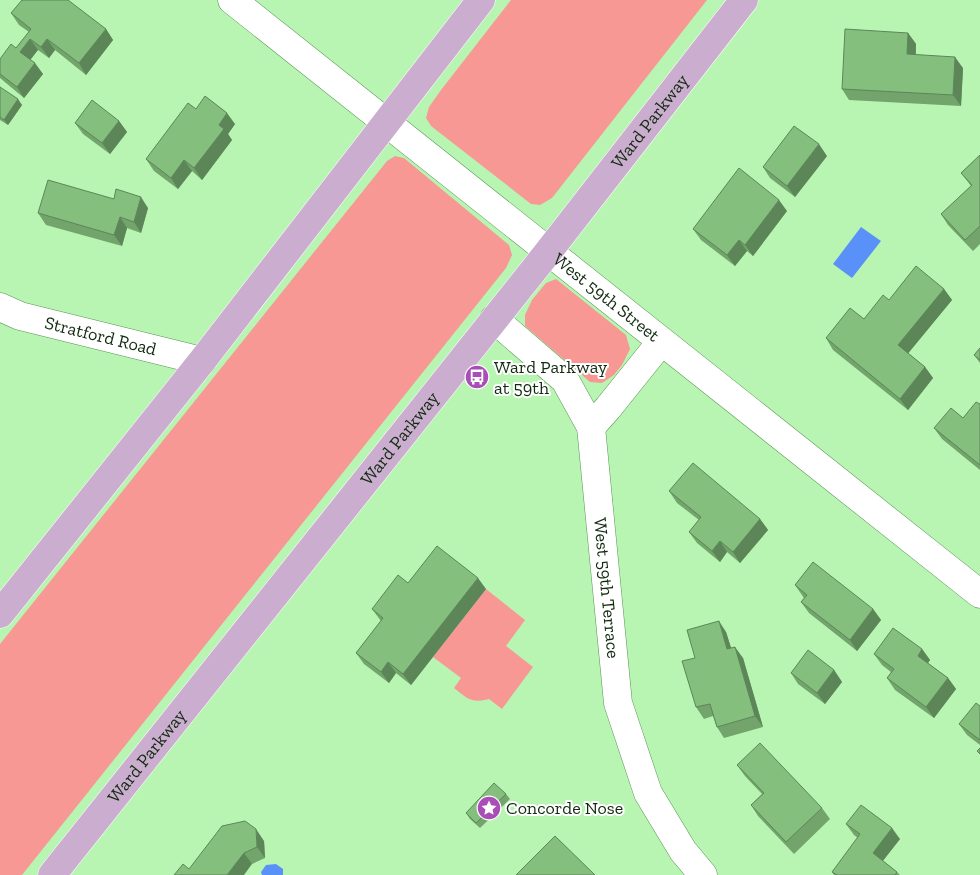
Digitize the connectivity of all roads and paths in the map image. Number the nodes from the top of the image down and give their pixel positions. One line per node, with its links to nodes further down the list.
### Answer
1 (232, 0): 4 (street, West 59th Street)
2 (481, 0): 4 (main road)
3 (744, 0): 5 (main road, Ward Parkway)
4 (386, 123): 5 (street, West 59th Street); 9 (main road)
5 (548, 252): 7 (main road, Ward Parkway); 8 (street, West 59th Street)
6 (0, 307): 9 (street, Stratford Road)
7 (494, 319): 10 (street, West 59th Terrace); 13 (main road, Ward Parkway)
8 (661, 342): 10 (street); 11 (street, West 59th Street)
9 (202, 361): 12 (main road)
10 (591, 427): 14 (street, West 59th Terrace)
11 (980, 594)
12 (0, 614)
13 (52, 875)
14 (704, 875)

